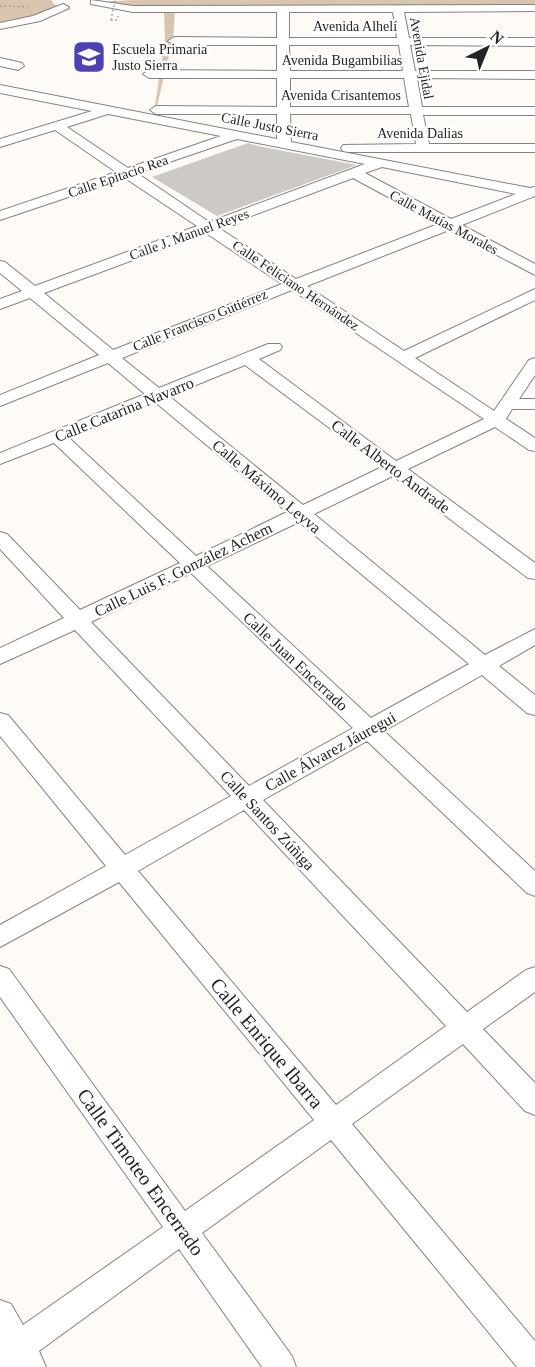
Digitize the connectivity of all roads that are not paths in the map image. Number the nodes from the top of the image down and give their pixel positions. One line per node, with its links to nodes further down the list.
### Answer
1 (48, 0): 3 (street)
2 (88, 3): 3 (street); 5 (street)
3 (63, 7): 7 (street)
4 (535, 8): 6 (street)
5 (283, 9): 6 (street); 9 (street)
6 (398, 9): 10 (street, Avenida Ejidal)
7 (0, 26)
8 (174, 40): 9 (street, Avenida Alhelí)
9 (283, 41): 10 (street, Avenida Alhelí); 15 (street)
10 (403, 42): 11 (street, Avenida Alhelí); 16 (street, Avenida Ejidal)
11 (535, 42)
12 (0, 62): 13 (street)
13 (18, 66)
14 (149, 74): 15 (street, Avenida Bugambilias)
15 (283, 74): 16 (street, Avenida Bugambilias); 21 (street)
16 (409, 75): 17 (street, Avenida Bugambilias); 22 (street, Avenida Ejidal)
17 (535, 75)
18 (0, 89): 19 (street, Calle Justo Sierra)
19 (108, 110): 24 (street); 25 (street, Calle Justo Sierra)
20 (146, 110): 21 (street, Avenida Crisantemos)
21 (283, 110): 22 (street, Avenida Crisantemos); 27 (street)
22 (416, 110): 23 (street, Avenida Crisantemos); 29 (street, Avenida Ejidal)
23 (535, 111)
24 (57, 126): 26 (street); 32 (street, Calle Feliciano Hernández)
25 (237, 135): 27 (street, Calle Justo Sierra); 32 (street, Calle Epitacio Rea)
26 (0, 143)
27 (284, 144): 28 (street, Calle Justo Sierra)
28 (305, 147): 29 (street, Avenida Dalias); 31 (street, Calle Justo Sierra)
29 (423, 148): 30 (street, Avenida Dalias)
30 (535, 148)
31 (378, 164): 33 (street, Calle J. Manuel Reyes); 34 (street, Calle Justo Sierra)
32 (127, 173): 35 (street, Calle Epitacio Rea); 37 (street, Calle Feliciano Hernández)
33 (354, 173): 36 (street, Calle Matías Morales); 37 (street, Calle J. Manuel Reyes)
34 (534, 192): 36 (street, Calle Francisco Gutiérrez)
35 (0, 216)
36 (449, 224): 39 (street, Calle Matías Morales); 40 (street, Calle Francisco Gutiérrez)
37 (208, 227): 40 (street, Calle Feliciano Hernández); 41 (street, Calle J. Manuel Reyes)
38 (0, 265): 41 (street, Calle Máximo Leyva)
39 (535, 270)
40 (296, 285): 45 (street, Calle Francisco Gutiérrez); 46 (street, Calle Feliciano Hernández)
41 (33, 291): 43 (street, Calle J. Manuel Reyes); 45 (street, Calle Máximo Leyva)
42 (535, 294): 46 (street)
43 (0, 304)
44 (273, 347): 47 (street, Calle Catarina Navarro)
45 (111, 356): 49 (street, Calle Máximo Leyva); 50 (street, Calle Francisco Gutiérrez)
46 (404, 357): 53 (street, Calle Feliciano Hernández)
47 (248, 358): 49 (street, Calle Catarina Navarro); 57 (street, Calle Alberto Andrade)
48 (535, 363): 51 (street)
49 (157, 395): 54 (street, Calle Catarina Navarro); 58 (street, Calle Máximo Leyva)
50 (0, 401)
51 (507, 404): 52 (street); 53 (street)
52 (535, 404)
53 (496, 420): 55 (street, Calle Feliciano Hernández); 57 (street, Calle Luis F. González Achem)
54 (57, 436): 56 (street, Calle Catarina Navarro); 60 (street, Calle Juan Encerrado)
55 (535, 447)
56 (0, 459)
57 (393, 467): 58 (street, Calle Luis F. González Achem); 61 (street, Calle Alberto Andrade)
58 (299, 513): 60 (street, Calle Luis F. González Achem); 65 (street, Calle Máximo Leyva)
59 (0, 538): 62 (street, Calle Santos Zúñiga)
60 (193, 564): 62 (street, Calle Luis F. González Achem); 68 (street, Calle Juan Encerrado)
61 (535, 573)
62 (77, 620): 64 (street, Calle Luis F. González Achem); 69 (street, Calle Santos Zúñiga)
63 (535, 636): 65 (street, Calle Álvarez Jáuregui)
64 (0, 657)
65 (483, 665): 66 (street, Calle Máximo Leyva); 68 (street, Calle Álvarez Jáuregui)
66 (535, 707)
67 (0, 721): 70 (street, Calle Enrique Ibarra)
68 (369, 729): 69 (street, Calle Álvarez Jáuregui); 71 (street, Calle Juan Encerrado)
69 (247, 798): 70 (street, Calle Álvarez Jáuregui); 75 (street, Calle Santos Zúñiga)
70 (122, 868): 72 (street, Calle Álvarez Jáuregui); 77 (street, Calle Enrique Ibarra)
71 (535, 886)
72 (0, 937)
73 (0, 977): 78 (street, Calle Timoteo Encerrado)
74 (535, 978): 75 (street)
75 (465, 1028): 76 (street, Calle Santos Zúñiga); 77 (street)
76 (535, 1102)
77 (333, 1122): 78 (street); 81 (street, Calle Enrique Ibarra)
78 (183, 1230): 80 (street); 82 (street, Calle Timoteo Encerrado)
79 (0, 1315): 80 (street)
80 (16, 1358)
81 (535, 1365)
82 (281, 1367)

